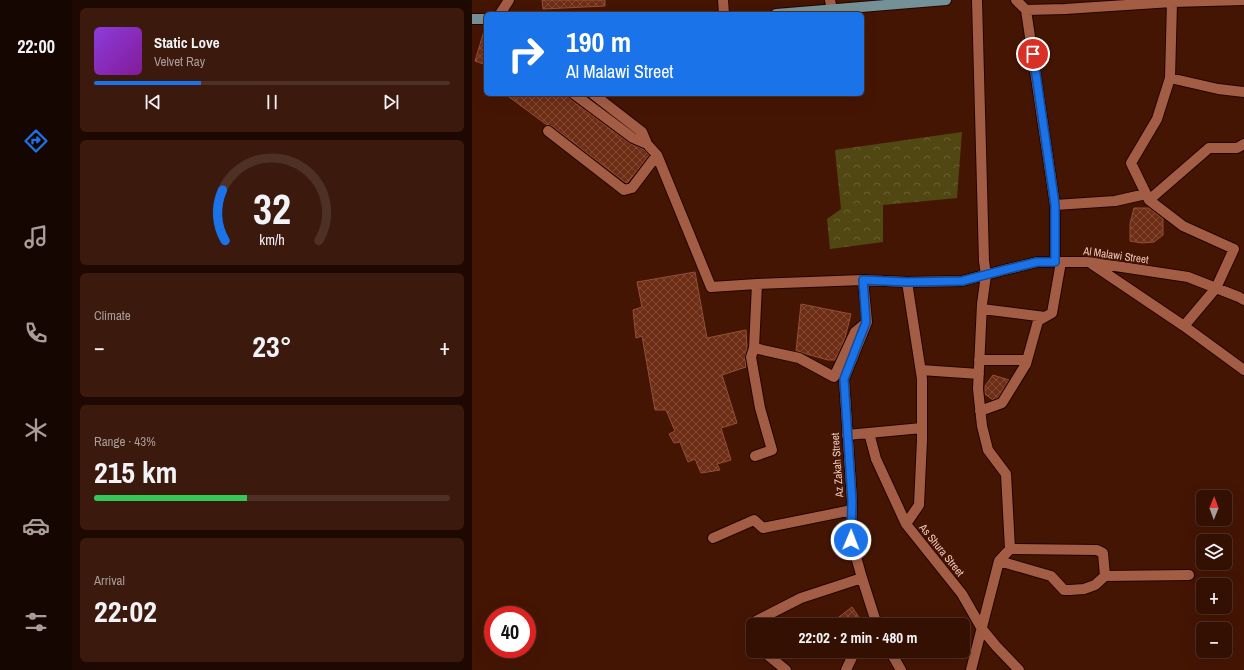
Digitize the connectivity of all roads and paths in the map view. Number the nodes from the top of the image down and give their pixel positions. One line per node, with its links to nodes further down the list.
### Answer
1 (509, 0): 10 (street)
2 (723, 0): 11 (street)
3 (946, 0): 8 (main road)
4 (977, 0): 27 (street)
5 (1016, 0): 9 (street)
6 (1244, 0): 7 (street)
7 (1172, 2): 9 (street); 15 (street)
8 (831, 5): 12 (main road)
9 (1026, 10): 24 (street)
10 (501, 12)
11 (724, 12)
12 (788, 12)
13 (472, 19): 14 (main road)
14 (484, 19)
15 (1170, 78): 16 (street); 23 (street)
16 (1244, 92)
17 (577, 96): 20 (street)
18 (596, 96): 20 (street)
19 (548, 131): 22 (street)
20 (647, 144): 22 (street)
21 (1244, 144): 23 (street)
22 (658, 155): 30 (street, Al Malawi Street)
23 (1147, 197): 24 (street); 31 (street)
24 (1055, 205): 25 (street)
25 (1058, 262): 26 (street, Al Malawi Street); 27 (street, Al Malawi Street); 34 (street)
26 (1089, 262): 31 (street, Al Malawi Street); 36 (street)
27 (986, 275): 29 (street, Al Malawi Street); 33 (street)
28 (863, 280): 29 (street, Al Malawi Street); 30 (street, Al Malawi Street); 35 (street, Az Zakah Street)
29 (907, 282): 40 (street)
30 (757, 284): 37 (street)
31 (1216, 288): 32 (street, Al Malawi Street); 36 (street)
32 (1244, 300)
33 (982, 310): 34 (street); 38 (street)
34 (1045, 317): 39 (street)
35 (866, 322): 37 (street); 46 (street, Az Zakah Street)
36 (1184, 326): 41 (street)
37 (754, 348): 47 (street)
38 (979, 360): 39 (street); 42 (street)
39 (1027, 360): 43 (street)
40 (921, 370): 42 (street); 44 (street)
41 (1244, 370)
42 (978, 374): 43 (street)
43 (980, 411): 51 (street)
44 (922, 428): 45 (street); 49 (street)
45 (869, 433): 46 (street); 49 (street, As Shura Street)
46 (847, 435): 48 (street, Az Zakah Street)
47 (755, 456)
48 (852, 510): 50 (street); 55 (street, Az Zakah Street)
49 (906, 524): 58 (street, As Shura Street)
50 (713, 538)
51 (1010, 549): 52 (street); 54 (street)
52 (999, 561): 54 (street); 58 (street)
53 (1189, 574): 54 (street)
54 (1105, 576)
55 (862, 578): 56 (street); 57 (street, Az Zakah Street)
56 (762, 618)
57 (875, 618)
58 (982, 629): 65 (street); 66 (street, As Shura Street)
59 (771, 658): 62 (street)
60 (852, 658): 63 (street)
61 (894, 658): 64 (street)
62 (786, 670)
63 (846, 670)
64 (901, 670)
65 (971, 670)
66 (1019, 670)

